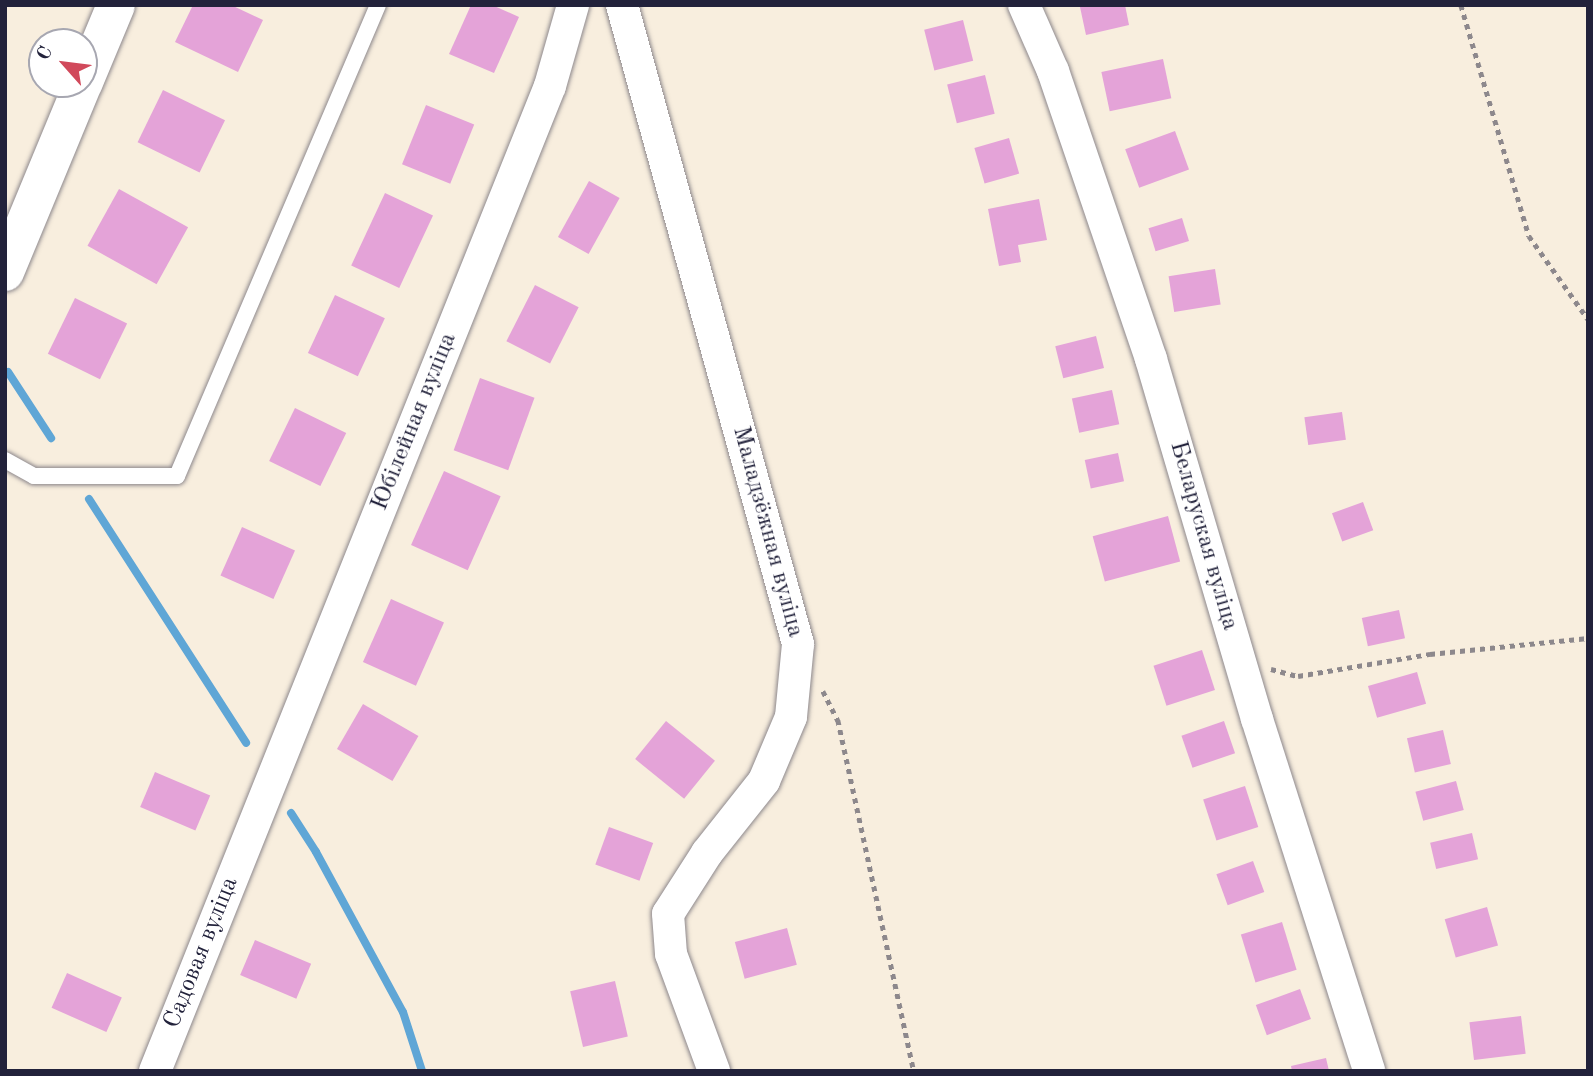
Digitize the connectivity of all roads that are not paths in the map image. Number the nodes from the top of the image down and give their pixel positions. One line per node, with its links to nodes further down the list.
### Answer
1 (116, 5): 6 (street)
2 (378, 5): 9 (lane)
3 (573, 5): 10 (street, Юбілейная вуліца)
4 (622, 5): 12 (street, Маладзёжная вуліца)
5 (1024, 5): 13 (street, Беларуская вуліца)
6 (98, 49)
7 (78, 98): 8 (street)
8 (5, 272)
9 (5, 460)
10 (249, 836): 11 (street, Садовая вуліца)
11 (155, 1071)
12 (714, 1071)
13 (1368, 1071)

